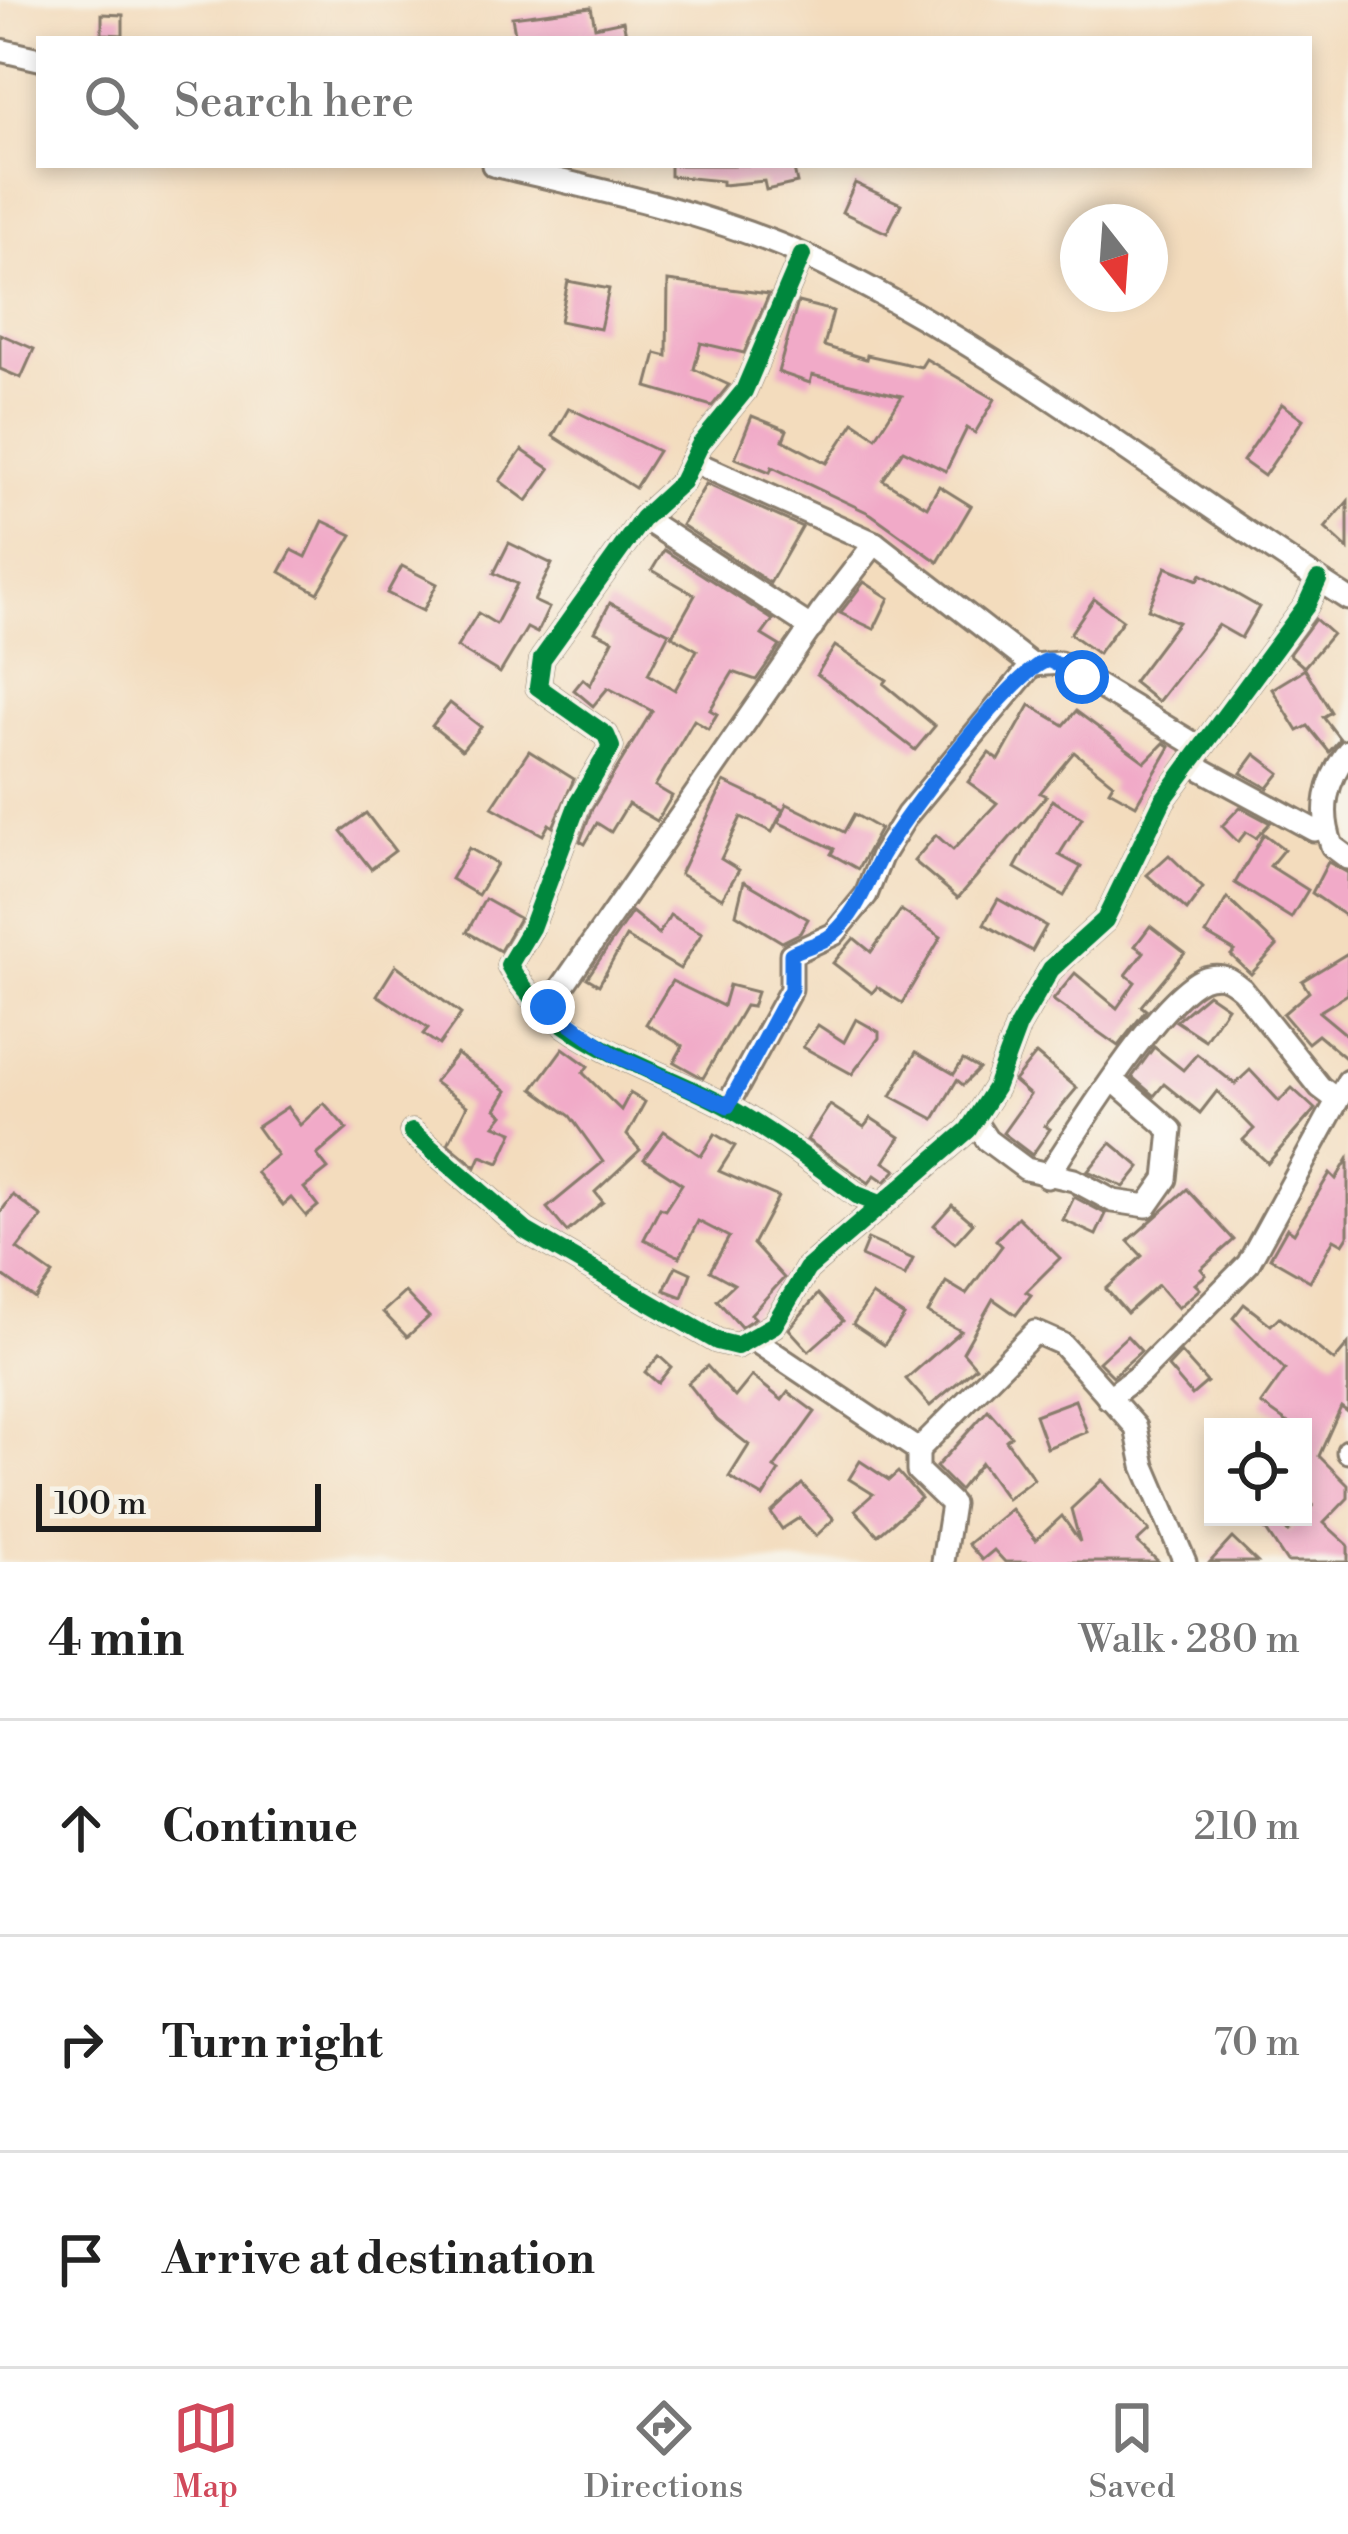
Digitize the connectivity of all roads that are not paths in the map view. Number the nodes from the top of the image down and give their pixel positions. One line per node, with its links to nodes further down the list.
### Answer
1 (0, 50): 2 (street)
2 (36, 58)
3 (506, 168): 4 (street)
4 (802, 255): 5 (street); 8 (street)
5 (692, 461): 6 (street); 7 (street)
6 (643, 518): 10 (street); 16 (street)
7 (875, 543): 10 (street); 11 (street)
8 (1318, 580): 9 (street); 13 (street)
9 (1348, 599)
10 (812, 628): 16 (street)
11 (1032, 665): 13 (street); 19 (street)
12 (1348, 751): 14 (street)
13 (1196, 756): 14 (street); 20 (street)
14 (1325, 827): 15 (street)
15 (1348, 858)
16 (548, 1007): 19 (street)
17 (1113, 1080): 18 (street); 22 (street); 22 (street)
18 (1342, 1090): 25 (street)
19 (728, 1106): 23 (street)
20 (974, 1120): 22 (street); 23 (street)
21 (412, 1132): 24 (street)
22 (1047, 1177)
23 (880, 1204): 24 (street)
24 (754, 1340): 26 (street)
25 (1108, 1398): 26 (street); 28 (street)
26 (918, 1450): 27 (street)
27 (943, 1562)
28 (1185, 1562)

